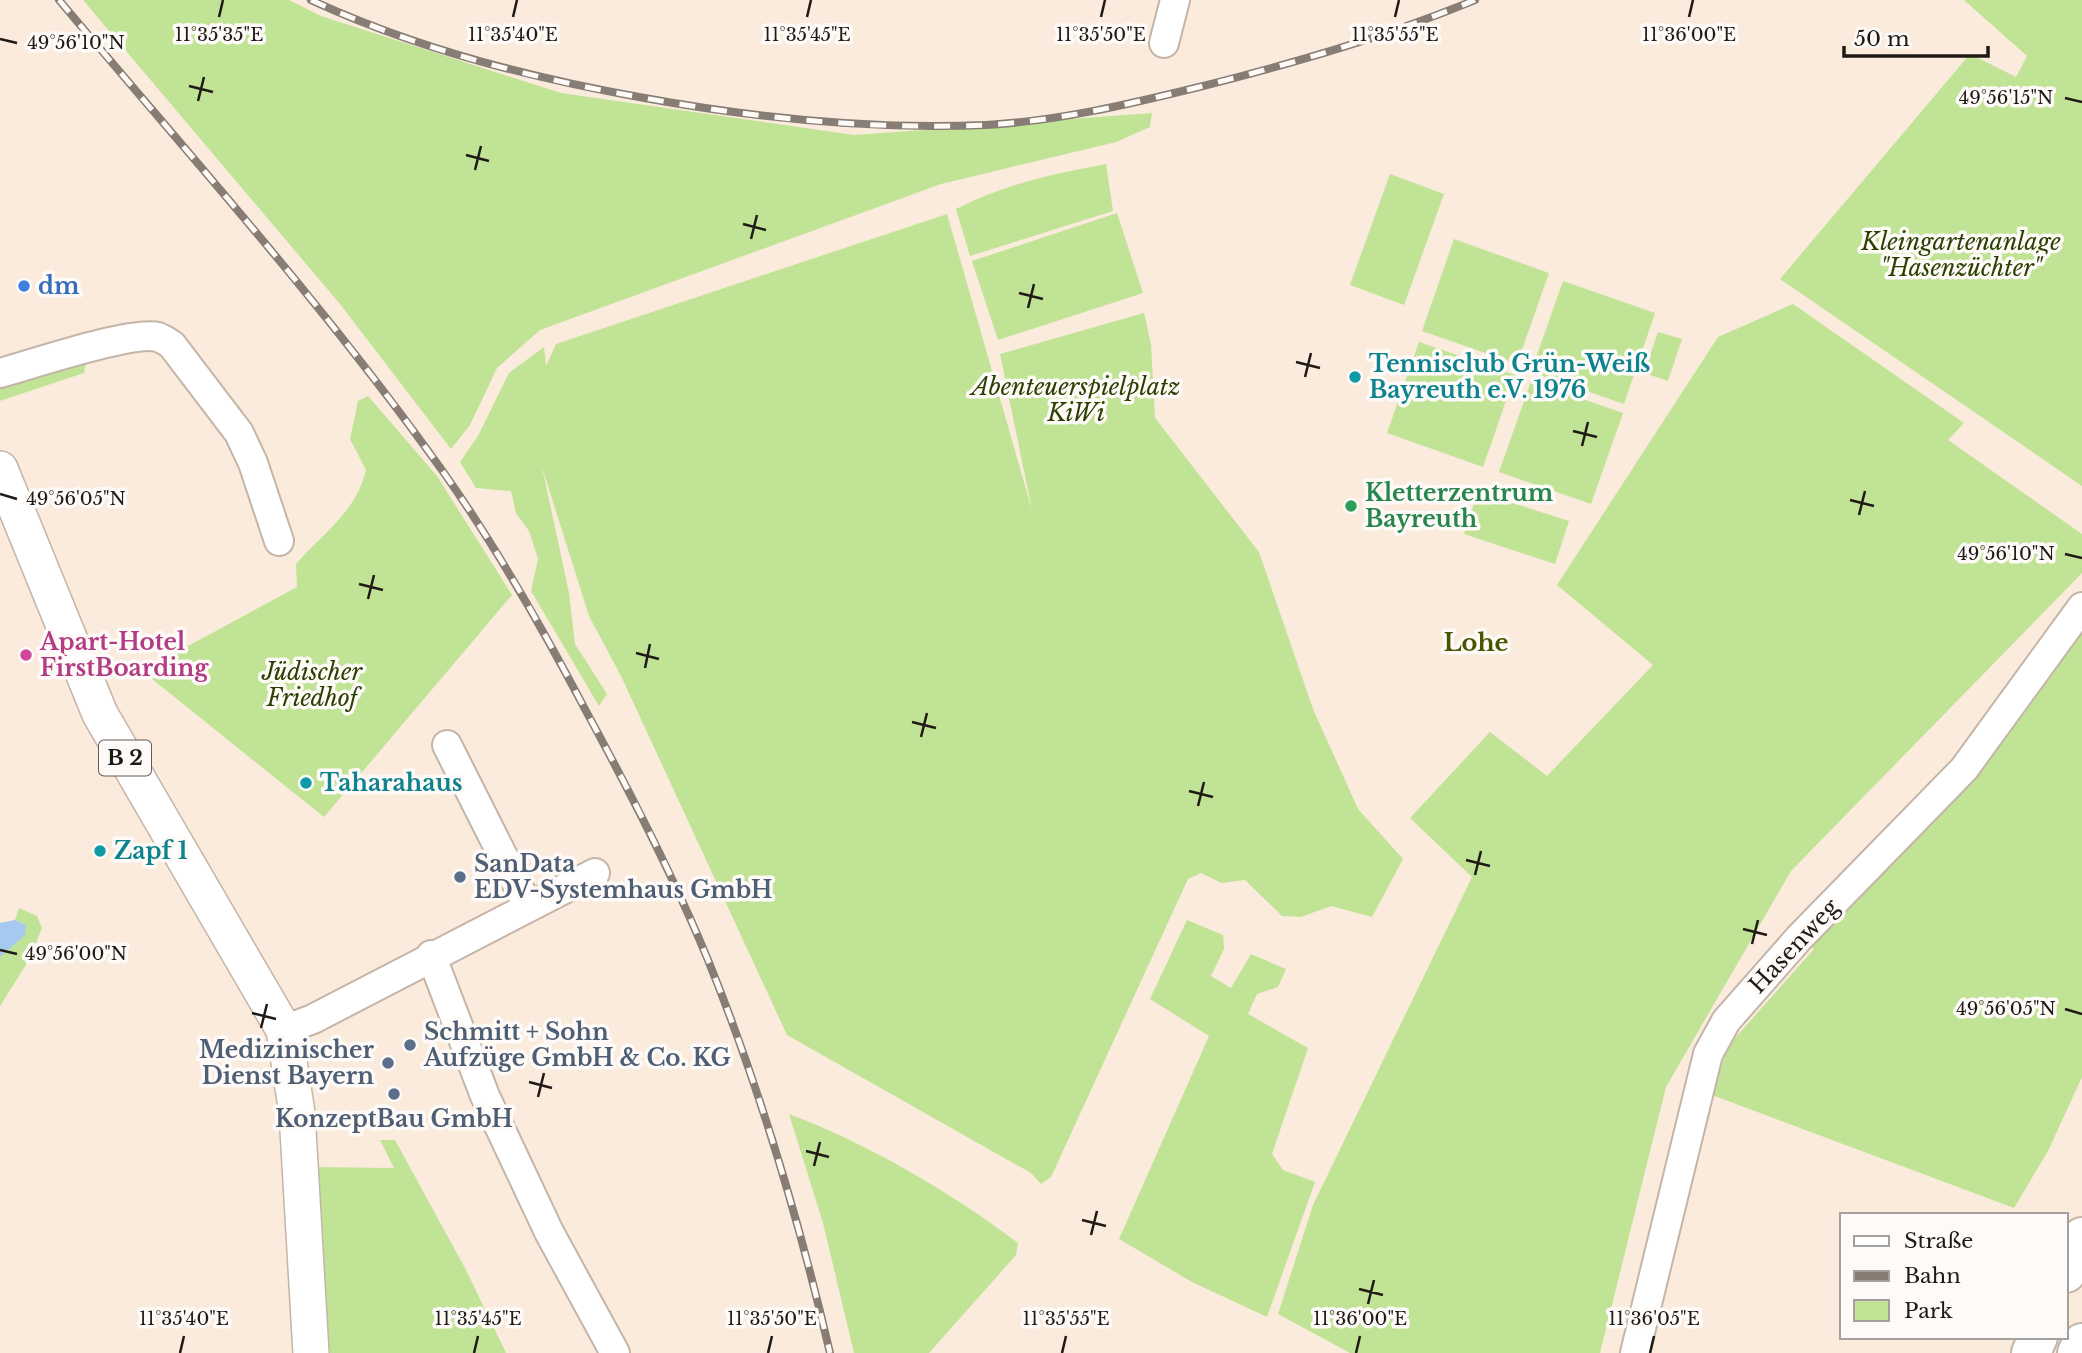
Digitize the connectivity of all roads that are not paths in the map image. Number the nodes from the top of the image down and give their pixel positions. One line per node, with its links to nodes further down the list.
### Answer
1 (1175, 0): 2 (street)
2 (1164, 43)
3 (0, 373): 5 (street)
4 (0, 470): 11 (main road, B 2)
5 (279, 541)
6 (2082, 607): 17 (street, Hasenweg)
7 (447, 745): 9 (street)
8 (595, 873): 9 (street)
9 (528, 906): 10 (street)
10 (431, 955): 11 (street); 16 (street)
11 (284, 1030): 15 (main road, B 2)
12 (2082, 1237): 13 (highway)
13 (2068, 1268)
14 (2082, 1343): 18 (highway)
15 (311, 1353)
16 (615, 1353)
17 (1635, 1353)
18 (2077, 1353)

